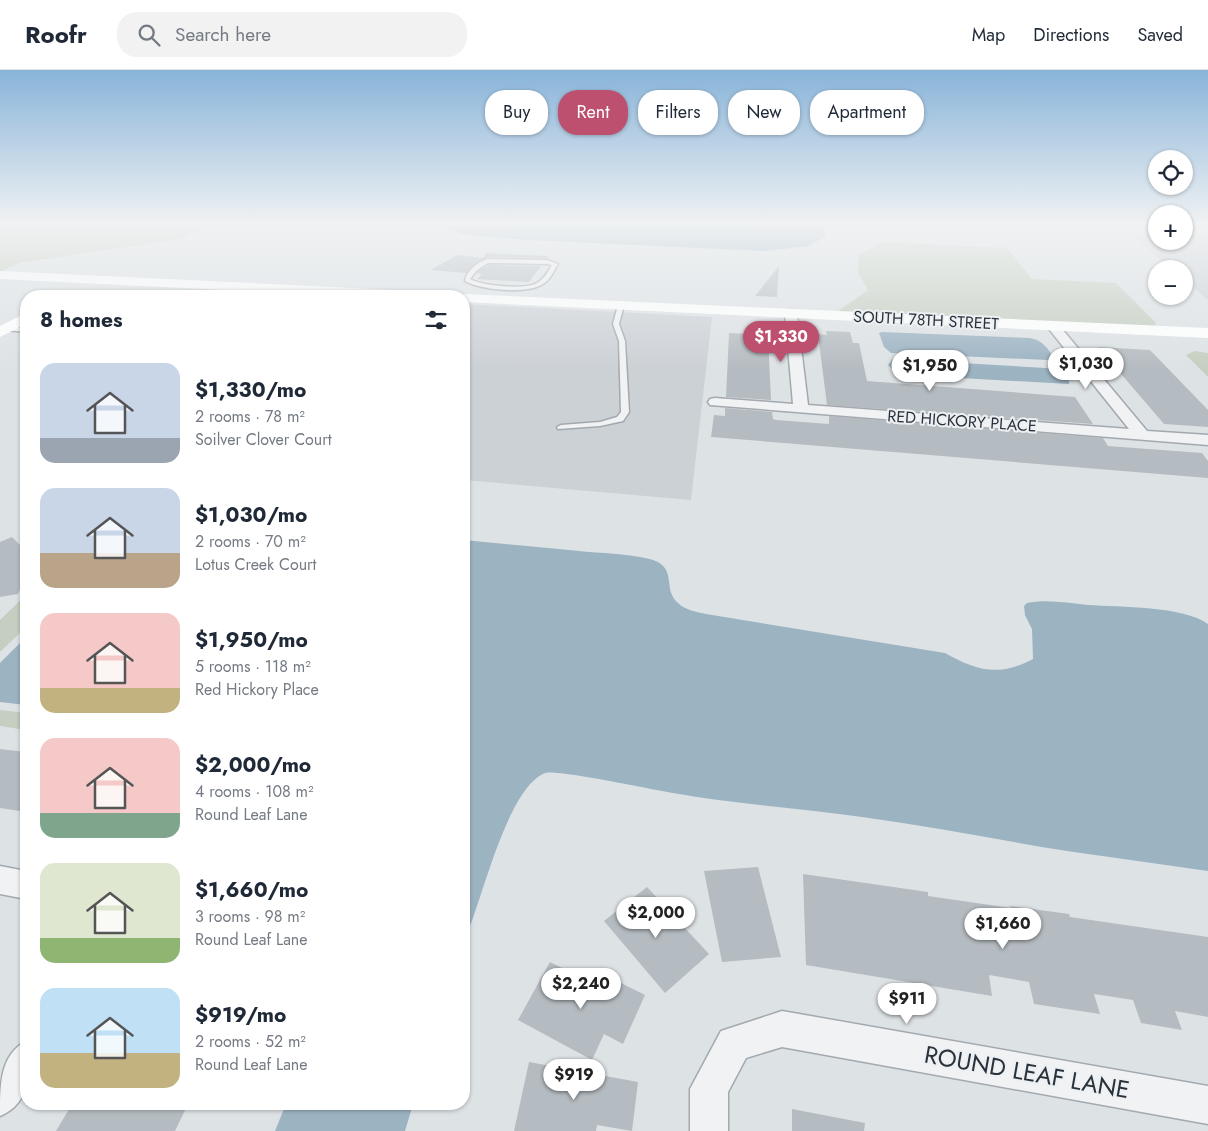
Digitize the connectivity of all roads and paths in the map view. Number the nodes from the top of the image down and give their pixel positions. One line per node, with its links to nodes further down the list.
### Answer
1 (472, 272): 9 (lane)
2 (550, 272): 9 (lane)
3 (0, 275): 4 (street)
4 (85, 279): 5 (street); 6 (street)
5 (100, 280): 7 (street); 8 (street)
6 (64, 290)
7 (81, 290)
8 (309, 290)
9 (507, 294): 10 (street, SOUTH 78TH STREET); 11 (street, SOUTH 78TH STREET)
10 (470, 297)
11 (622, 305): 13 (street, SOUTH 78TH STREET); 21 (lane)
12 (20, 314): 16 (street)
13 (790, 314): 15 (street, SOUTH 78TH STREET); 20 (street)
14 (20, 320): 16 (street)
15 (1053, 326): 18 (street, SOUTH 78TH STREET); 22 (street)
16 (2, 328): 17 (lane)
17 (20, 330)
18 (1208, 333)
19 (715, 402): 20 (street, RED HICKORY PLACE)
20 (801, 409): 22 (street, RED HICKORY PLACE)
21 (561, 427)
22 (1142, 435): 23 (street, RED HICKORY PLACE)
23 (1208, 440)
24 (0, 880): 25 (street)
25 (20, 884)
26 (20, 1068): 27 (street)
27 (0, 1098)
28 (1208, 1104): 29 (street, ROUND LEAF LANE)
29 (709, 1131)

